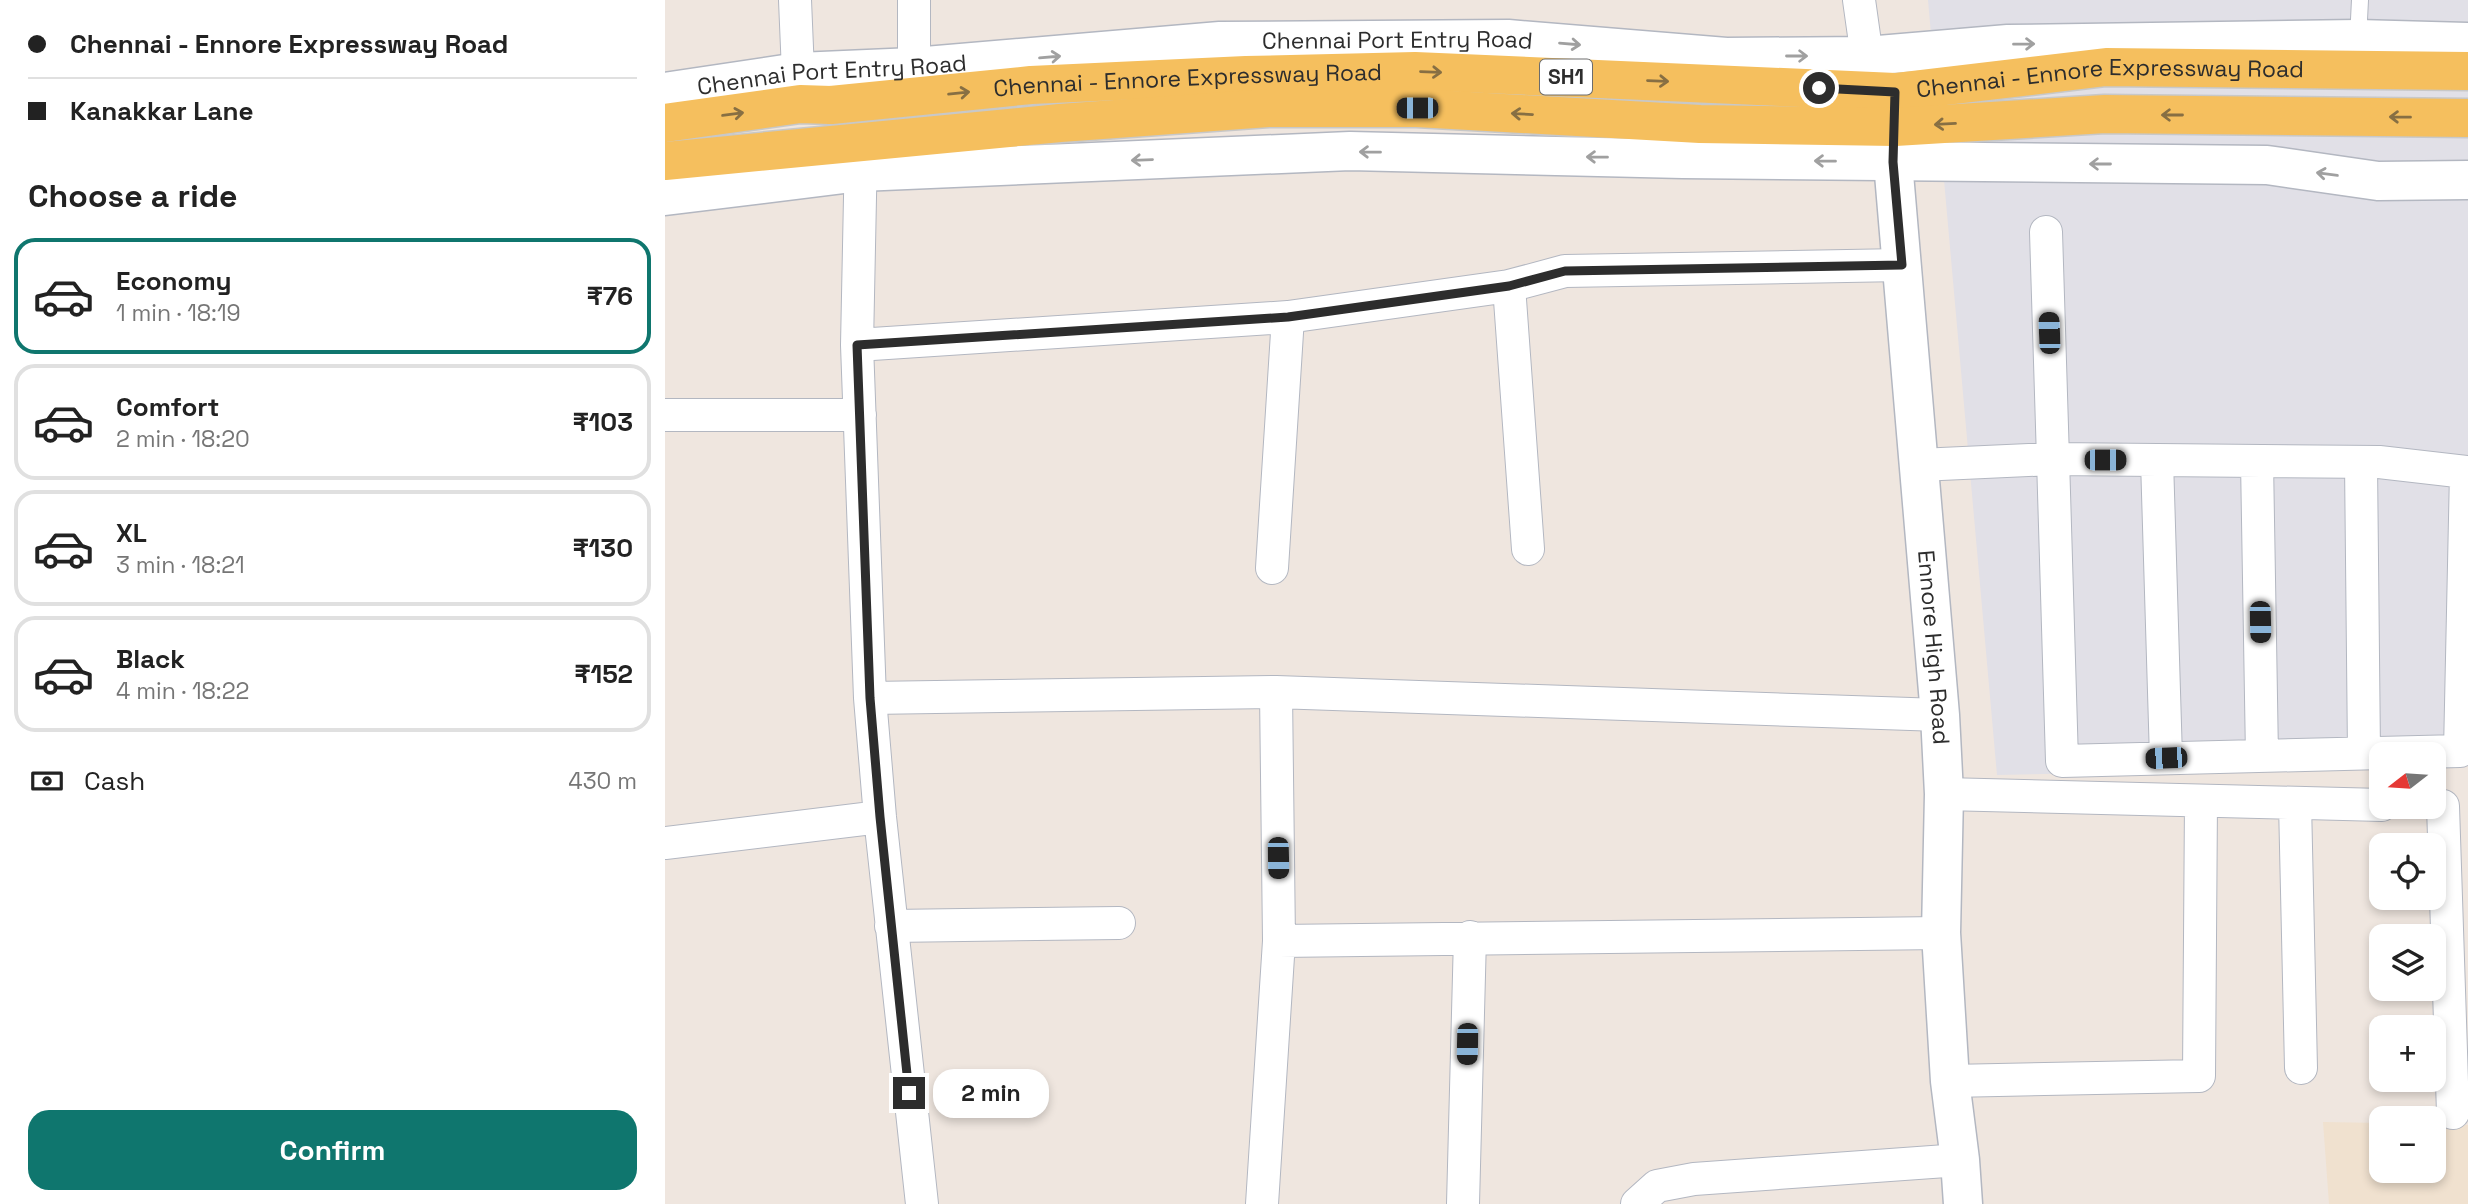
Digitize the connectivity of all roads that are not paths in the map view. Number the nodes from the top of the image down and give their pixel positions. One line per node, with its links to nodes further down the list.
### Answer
1 (795, 0): 9 (street)
2 (914, 0): 8 (street)
3 (1859, 0): 11 (street)
4 (2360, 0): 6 (lane)
5 (2468, 42): 6 (main road)
6 (2357, 54): 7 (main road, Chennai - Ennore Expressway Road / SH1); 11 (main road, Chennai - Ennore Expressway Road / SH1, one-way to 6)
7 (2468, 71)
8 (914, 83): 9 (main road, Chennai - Ennore Expressway Road / SH1); 11 (main road, Chennai - Ennore Expressway Road / SH1, one-way to 11)
9 (799, 88): 10 (main road, Chennai Port Entry Road); 13 (main road, Chennai - Ennore Expressway Road / SH1, one-way to 9)
10 (665, 92)
11 (1884, 105): 12 (main road, Chennai - Ennore Expressway Road / SH1, one-way to 11); 14 (main road, Chennai - Ennore Expressway Road / SH1, one-way to 14); 16 (main road, one-way to 11); 19 (main road, Ennore High Road)
12 (2468, 118)
13 (665, 124)
14 (861, 158): 15 (main road, Chennai - Ennore Expressway Road / SH1); 17 (main road); 22 (street)
15 (665, 161)
16 (2468, 180)
17 (665, 196)
18 (2046, 232): 25 (street)
19 (1902, 265): 20 (street); 29 (main road, Ennore High Road)
20 (1509, 286): 21 (street); 30 (street)
21 (1288, 317): 22 (street); 31 (street)
22 (857, 345): 24 (street)
23 (665, 415): 24 (street)
24 (860, 415): 33 (street)
25 (2053, 459): 26 (street); 29 (street); 37 (street)
26 (2157, 460): 27 (street); 37 (street)
27 (2257, 461): 28 (street); 36 (street)
28 (2361, 462): 35 (street); 35 (street)
29 (1919, 465): 34 (main road, Ennore High Road)
30 (1528, 549)
31 (1272, 568)
32 (1276, 692): 33 (street); 34 (street); 49 (street)
33 (870, 698): 43 (street)
34 (1940, 715): 38 (main road, Ennore High Road)
35 (2364, 753): 36 (street)
36 (2262, 756): 37 (street)
37 (2166, 758)
38 (1944, 794): 39 (street); 47 (main road, Ennore High Road)
39 (2201, 801): 40 (street); 51 (street)
40 (2295, 803): 41 (street); 50 (street)
41 (2369, 805)
42 (2448, 807): 52 (street)
43 (880, 817): 44 (street); 46 (street)
44 (665, 843)
45 (1119, 923): 46 (street)
46 (891, 926): 54 (street)
47 (1941, 933): 48 (street); 51 (main road, Ennore High Road)
48 (1470, 937): 49 (street); 56 (street)
49 (1279, 941): 55 (street)
50 (2301, 1068)
51 (1950, 1082): 53 (main road, Ennore High Road)
52 (2453, 1113)
53 (1960, 1160): 57 (street); 58 (main road, Ennore High Road)
54 (922, 1204)
55 (1262, 1204)
56 (1462, 1204)
57 (1637, 1204)
58 (1963, 1204)

